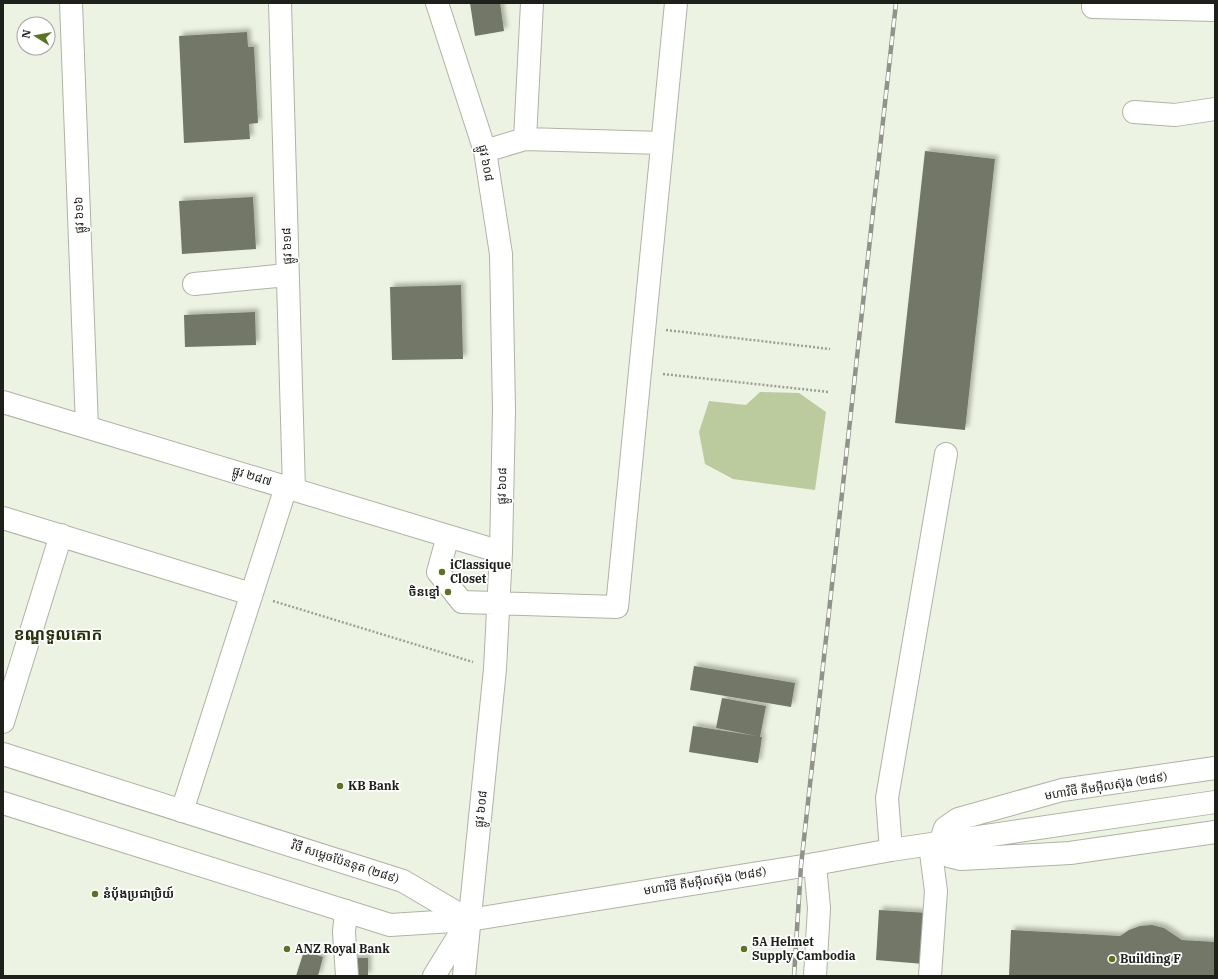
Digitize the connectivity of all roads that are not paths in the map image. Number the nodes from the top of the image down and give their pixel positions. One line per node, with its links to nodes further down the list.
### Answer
1 (71, 3): 16 (street, ផ្លូវ ៦១៦)
2 (280, 3): 13 (street, ផ្លូវ ៦១៨)
3 (437, 3): 12 (street, ផ្លូវ ៦០៨)
4 (532, 3): 10 (street)
5 (676, 3): 11 (street)
6 (1094, 3): 7 (street)
7 (1215, 10)
8 (1215, 109): 9 (street)
9 (1134, 112)
10 (525, 139): 11 (street); 12 (street)
11 (662, 143): 24 (street)
12 (485, 151): 22 (street, ផ្លូវ ៦០៨)
13 (287, 275): 14 (street); 18 (street, ផ្លូវ ៦១៨)
14 (194, 284)
15 (3, 402): 16 (street, ផ្លូវ ២៨៧)
16 (87, 427): 18 (street, ផ្លូវ ២៨៧)
17 (946, 454): 33 (street)
18 (290, 488): 21 (street, ផ្លូវ ២៨៧); 23 (street, ផ្លូវ ៦១៨)
19 (3, 518): 20 (street)
20 (61, 535): 23 (street); 25 (street)
21 (448, 536): 22 (street, ផ្លូវ ២៨៧); 24 (street)
22 (501, 552): 24 (street, ផ្លូវ ៦០៨)
23 (251, 594): 30 (street, ផ្លូវ ៦១៨)
24 (498, 603): 36 (street, ផ្លូវ ៦០៨)
25 (3, 722)
26 (3, 754): 30 (street, វិថី សម្តេចប៉ែននុត (២៨៩))
27 (1215, 768): 32 (street, មហាវិថី គីមអ៊ីលស៊ុង (២៨៩))
28 (1215, 802): 32 (street)
29 (3, 803): 35 (street)
30 (182, 811): 36 (street, វិថី សម្តេចប៉ែននុត (២៨៩))
31 (1215, 832): 32 (street)
32 (935, 844): 33 (street, មហាវិថី គីមអ៊ីលស៊ុង (២៨៩)); 41 (street)
33 (891, 850): 34 (street, មហាវិថី គីមអ៊ីលស៊ុង (២៨៩))
34 (815, 864): 36 (street, មហាវិថី គីមអ៊ីលស៊ុង (២៨៩)); 40 (street)
35 (346, 911): 36 (street); 37 (street)
36 (469, 920): 38 (street); 39 (street, ផ្លូវ ៦០៨)
37 (353, 974)
38 (434, 976)
39 (464, 976)
40 (815, 976)
41 (930, 976)

